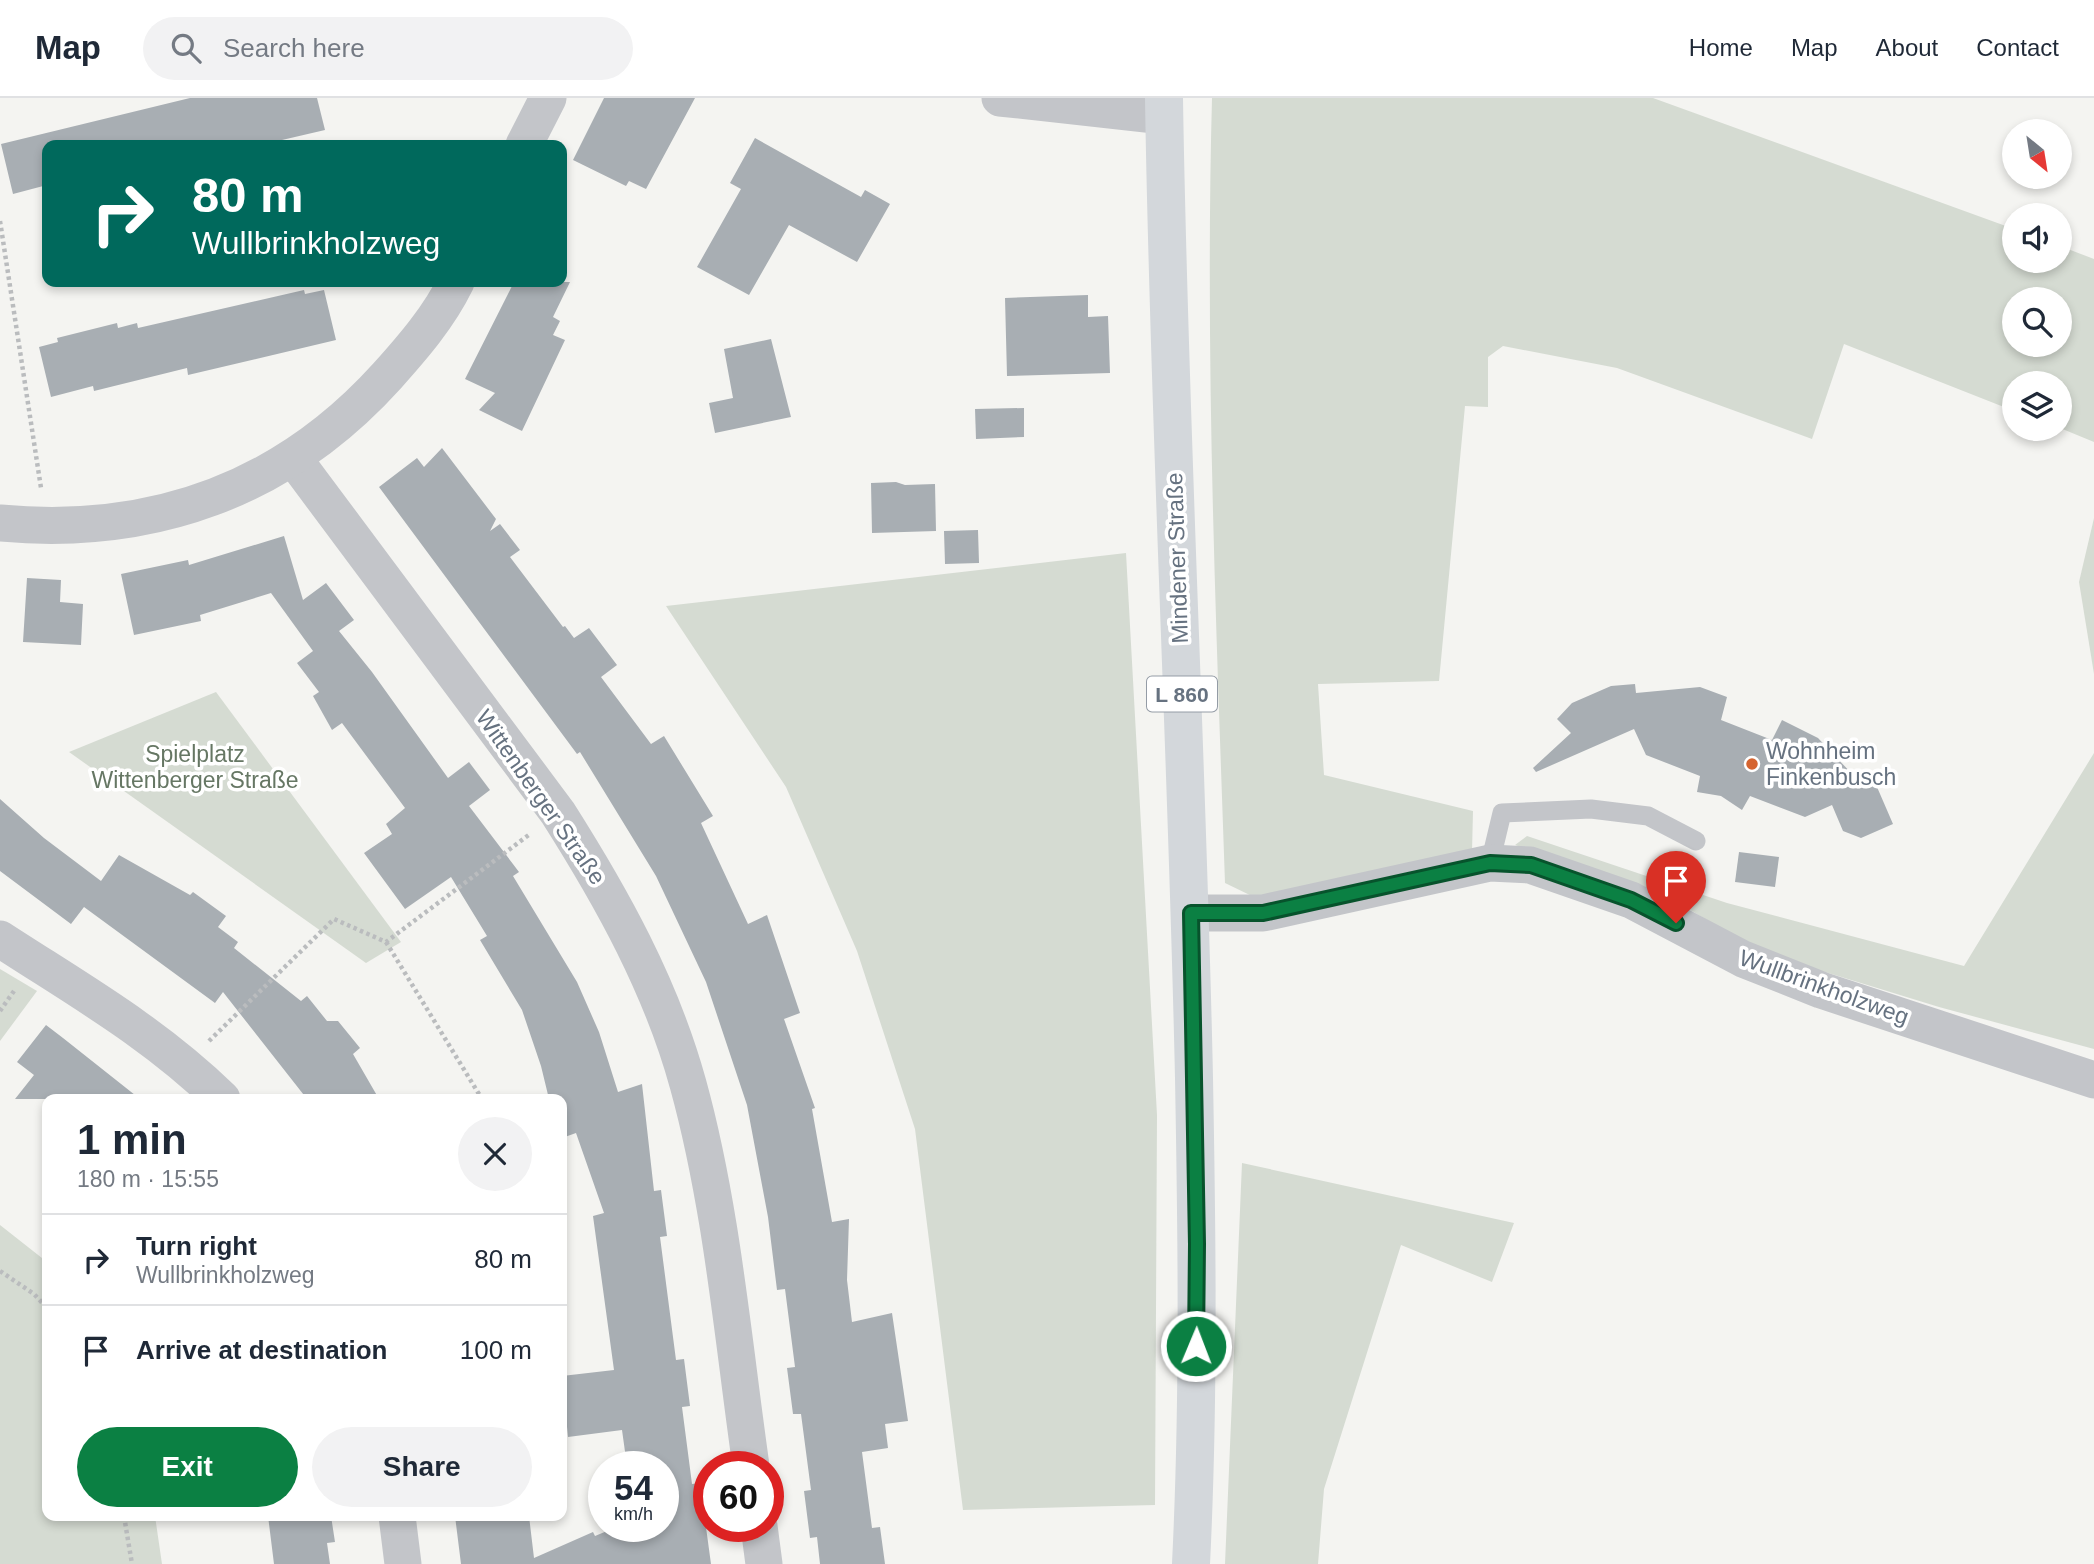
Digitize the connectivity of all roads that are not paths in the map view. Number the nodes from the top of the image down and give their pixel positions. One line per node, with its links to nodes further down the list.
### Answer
1 (548, 98): 4 (street)
2 (1000, 98): 3 (street)
3 (1164, 107): 10 (main road, Mindener Straße / L 860)
4 (527, 140)
5 (453, 287): 6 (street)
6 (294, 458): 7 (street); 14 (street, Wittenberger Straße)
7 (0, 523)
8 (1696, 841): 9 (lane)
9 (1490, 863): 10 (street, Wullbrinkholzweg); 12 (street, Wullbrinkholzweg)
10 (1191, 913): 19 (main road, Mindener Straße / L 860)
11 (0, 939): 13 (street)
12 (2094, 1080)
13 (217, 1094)
14 (749, 1451)
15 (398, 1521): 17 (street)
16 (761, 1542): 18 (street)
17 (403, 1564)
18 (764, 1564)
19 (1191, 1564)

